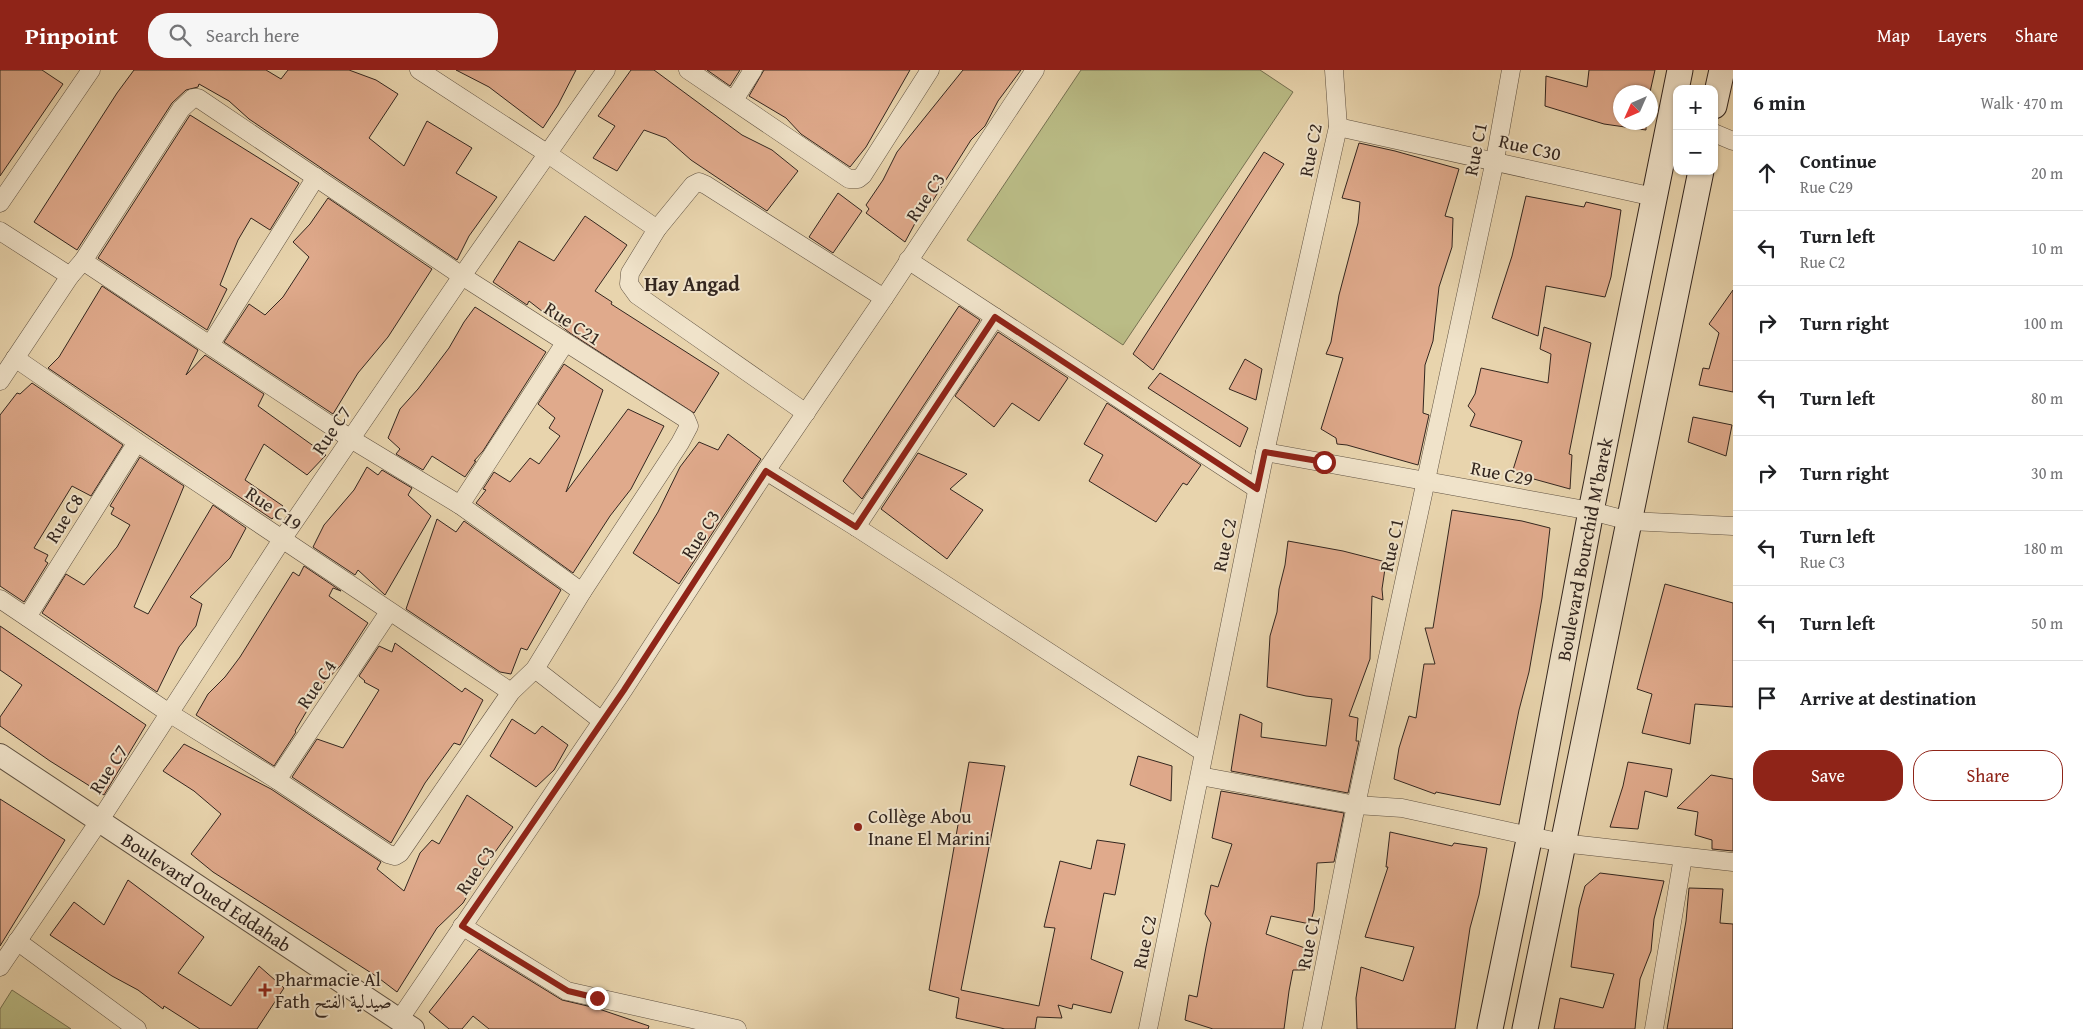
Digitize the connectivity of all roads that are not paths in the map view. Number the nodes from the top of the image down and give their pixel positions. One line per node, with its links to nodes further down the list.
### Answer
1 (91, 70): 23 (street)
2 (418, 70): 18 (street)
3 (606, 70): 18 (street, Rue C7)
4 (688, 70): 13 (street)
5 (753, 70): 13 (street)
6 (930, 70): 13 (street)
7 (1035, 70): 26 (street, Rue C3)
8 (1334, 70): 14 (street, Rue C2)
9 (1511, 70): 19 (street, Rue C1)
10 (1680, 70): 17 (main road, Boulevard Bourchid M'barek)
11 (1722, 70): 12 (main road)
12 (1718, 88)
13 (734, 100)
14 (1338, 127): 19 (street, Rue C30); 39 (street, Rue C2)
15 (1718, 134): 16 (street)
16 (1733, 141)
17 (1670, 150): 22 (main road, Boulevard Bourchid M'barek)
18 (548, 154): 24 (street); 29 (street, Rue C7)
19 (1494, 160): 22 (street, Rue C30); 41 (street, Rue C1)
20 (1700, 175): 45 (main road, Boulevard Bourchid M'barek)
21 (316, 177): 27 (street, Rue C21); 29 (street, Rue C21); 33 (street)
22 (1654, 197): 44 (main road, Boulevard Bourchid M'barek)
23 (0, 203)
24 (657, 229): 30 (street); 36 (street)
25 (0, 231): 28 (street)
26 (908, 260): 30 (street, Rue C3); 31 (street)
27 (83, 261): 28 (street); 33 (street)
28 (70, 276): 34 (street)
29 (462, 276): 32 (street, Rue C21); 37 (street, Rue C7)
30 (884, 298): 36 (street, Rue C3)
31 (995, 317): 42 (street); 47 (street)
32 (565, 343): 43 (street); 49 (street, Rue C21)
33 (210, 346): 37 (street)
34 (15, 358): 35 (street); 38 (street, Rue C19)
35 (0, 381)
36 (806, 413): 40 (street, Rue C3)
37 (351, 440): 43 (street); 48 (street, Rue C7)
38 (137, 442): 48 (street, Rue C19); 52 (street, Rue C8)
39 (1265, 452): 41 (street, Rue C29); 42 (street, Rue C2)
40 (766, 471): 47 (street); 56 (street, Rue C3)
41 (1426, 480): 44 (street, Rue C29); 61 (street, Rue C1)
42 (1257, 489): 57 (street, Rue C2)
43 (460, 505): 49 (street)
44 (1591, 511): 45 (street, Rue C29); 63 (main road, Boulevard Bourchid M'barek)
45 (1630, 521): 46 (street, Rue C29); 64 (main road, Boulevard Bourchid M'barek)
46 (1733, 526)
47 (856, 527): 57 (street)
48 (283, 538): 51 (street, Rue C19); 55 (street, Rue C7)
49 (582, 592): 53 (street, Rue C21)
50 (0, 599): 52 (street)
51 (389, 612): 54 (street, Rue C19); 60 (street, Rue C4)
52 (27, 617): 55 (street)
53 (535, 669): 54 (street, Rue C21); 56 (street)
54 (510, 692): 60 (street, Rue C21)
55 (169, 713): 60 (street); 62 (street, Rue C7)
56 (602, 721): 67 (street, Rue C3)
57 (1203, 752): 59 (street, Rue C2)
58 (0, 754): 62 (street, Boulevard Oued Eddahab)
59 (1200, 776): 61 (street); 73 (street, Rue C2)
60 (277, 780)
61 (1356, 805): 63 (street); 74 (street, Rue C1)
62 (100, 820): 68 (street, Rue C7); 70 (street, Boulevard Oued Eddahab)
63 (1530, 835): 64 (street); 75 (main road, Boulevard Bourchid M'barek)
64 (1562, 843): 65 (street); 76 (main road, Boulevard Bourchid M'barek)
65 (1683, 857): 66 (street); 77 (street)
66 (1733, 862)
67 (462, 926): 70 (street, Rue C3); 72 (street)
68 (17, 941): 69 (street, Rue C7); 71 (street)
69 (0, 967)
70 (401, 1026)
71 (137, 1029)
72 (737, 1029)
73 (1148, 1029)
74 (1312, 1029)
75 (1490, 1029)
76 (1525, 1029)
77 (1654, 1029)

